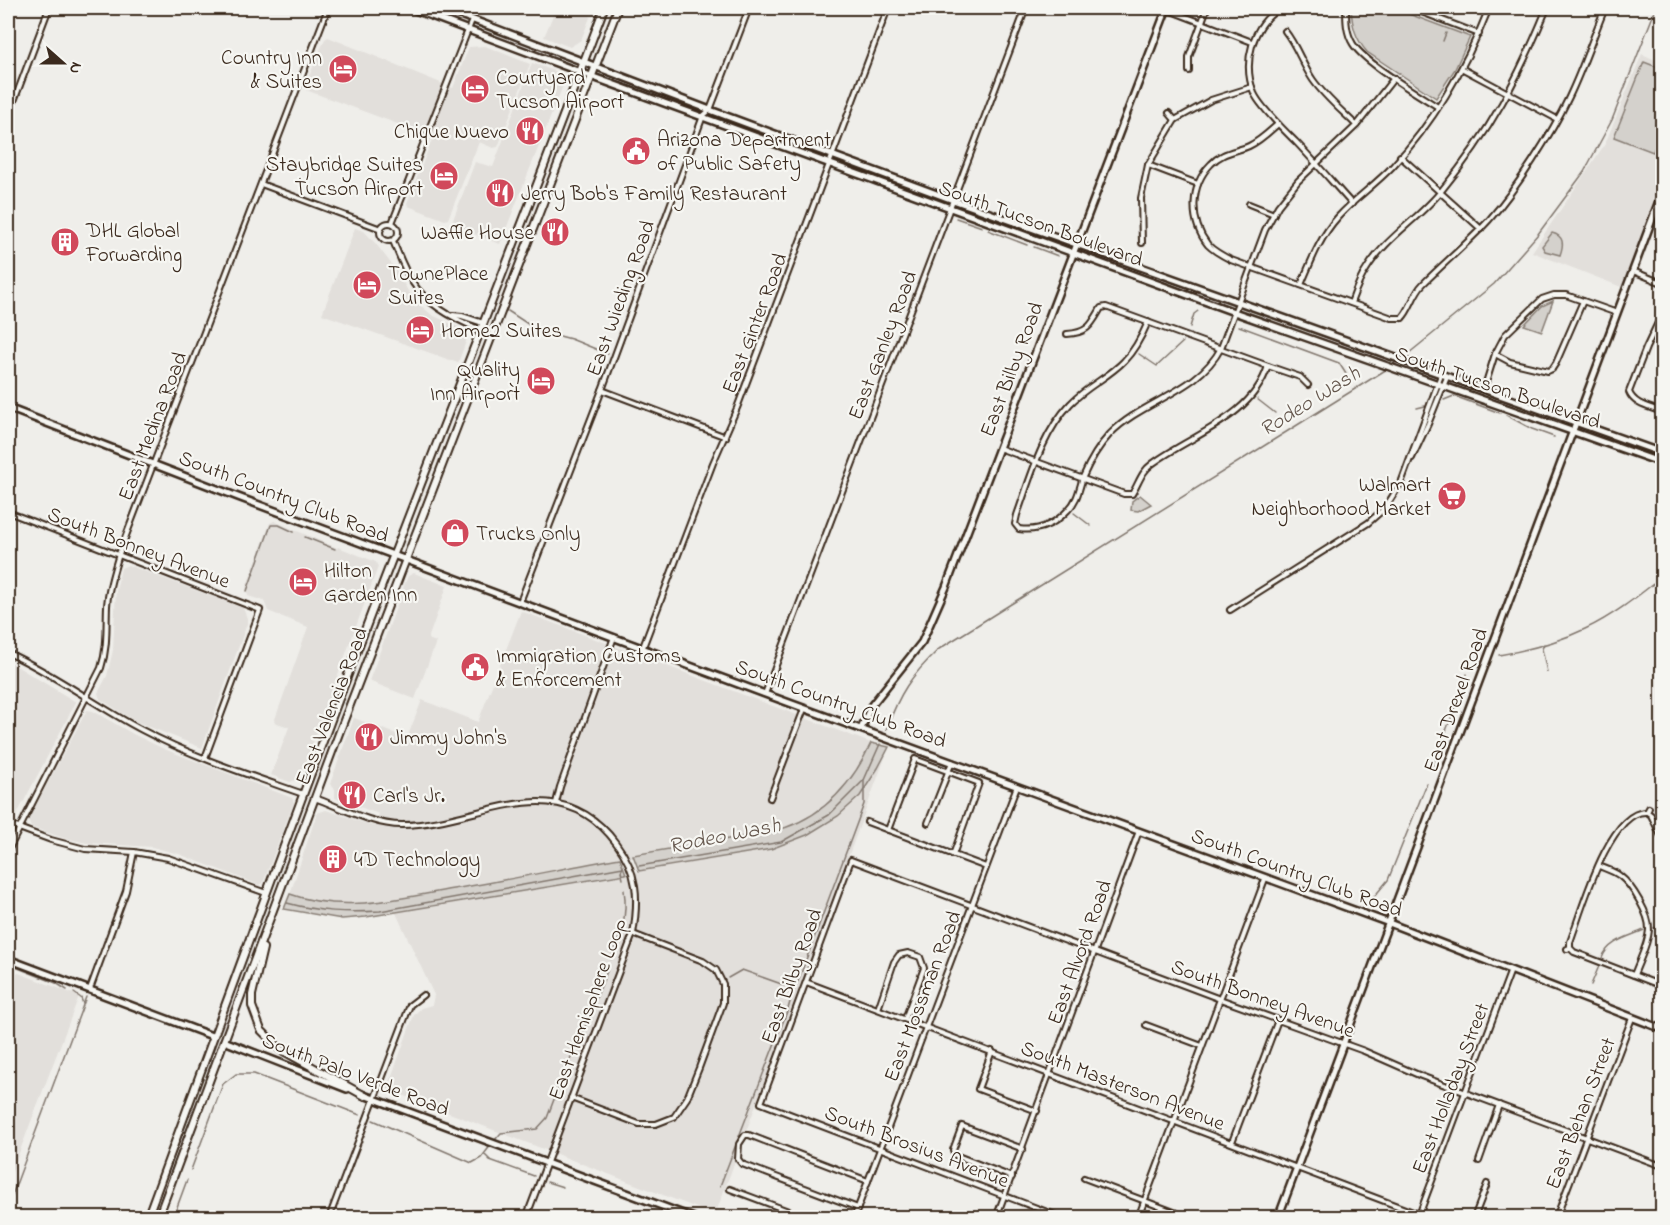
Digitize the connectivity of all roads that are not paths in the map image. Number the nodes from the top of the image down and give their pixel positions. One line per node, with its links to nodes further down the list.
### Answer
1 (49, 8): 39 (street)
2 (328, 8): 49 (street, East Medina Road)
3 (410, 8): 22 (street, South Tucson Boulevard)
4 (442, 8): 20 (street, South Tucson Boulevard)
5 (604, 8): 26 (main road, East Valencia Road)
6 (618, 8): 27 (main road, East Valencia Road)
7 (749, 8): 36 (street, East Wieding Road)
8 (888, 8): 44 (street, East Ginter Road)
9 (1026, 8): 55 (street, East Ganley Road)
10 (1166, 8): 21 (street); 65 (street, East Bilby Road)
11 (1207, 8): 21 (street)
12 (1280, 8): 18 (street)
13 (1346, 8): 32 (street)
14 (1411, 8): 19 (street)
15 (1489, 8): 24 (street)
16 (1547, 8): 34 (street)
17 (1605, 8): 40 (street)
18 (1272, 9): 25 (street)
19 (1426, 10): 24 (street)
20 (472, 19): 22 (street); 26 (street, South Tucson Boulevard)
21 (1202, 23): 25 (street); 30 (street)
22 (468, 30): 29 (street, South Tucson Boulevard); 60 (street)
23 (1285, 31): 43 (street)
24 (1479, 34): 28 (street)
25 (1252, 42): 33 (street)
26 (584, 61): 27 (street, South Tucson Boulevard); 29 (main road, East Valencia Road)
27 (596, 66): 31 (main road, East Valencia Road); 36 (street, South Tucson Boulevard)
28 (1463, 69): 34 (street); 35 (street)
29 (580, 71): 31 (street, South Tucson Boulevard); 53 (main road, East Valencia Road)
30 (1189, 71)
31 (591, 76): 38 (street, South Tucson Boulevard); 54 (main road, East Valencia Road)
32 (1394, 78): 35 (street); 43 (street)
33 (1252, 87): 41 (street); 42 (street)
34 (1509, 93): 40 (street); 51 (street)
35 (1438, 107): 45 (street)
36 (710, 110): 38 (street, East Wieding Road); 44 (street, South Tucson Boulevard)
37 (1169, 113): 41 (street)
38 (703, 116): 46 (street, South Tucson Boulevard); 88 (street, East Wieding Road)
39 (8, 117)
40 (1557, 119): 61 (street)
41 (1175, 120): 48 (street)
42 (1278, 124): 47 (street); 50 (street)
43 (1357, 125): 47 (street)
44 (833, 156): 46 (street, East Ginter Road); 55 (street, South Tucson Boulevard)
45 (1400, 156): 51 (street); 57 (street)
46 (830, 164): 58 (street, South Tucson Boulevard); 95 (street, East Ginter Road)
47 (1316, 164): 57 (street); 59 (street)
48 (1148, 165): 50 (street); 64 (street)
49 (261, 184): 62 (street); 100 (street, East Medina Road)
50 (1198, 184): 67 (street)
51 (1441, 193): 61 (street); 73 (street)
52 (1662, 193): 68 (street, East Drexel Road)
53 (533, 196): 54 (main road); 78 (main road, East Valencia Road)
54 (544, 200): 79 (main road, East Valencia Road)
55 (953, 200): 58 (street, East Ganley Road); 65 (street, South Tucson Boulevard)
56 (1249, 204): 59 (street)
57 (1352, 204): 70 (street)
58 (950, 208): 66 (street, South Tucson Boulevard); 111 (street, East Ganley Road)
59 (1274, 214): 67 (street)
60 (392, 223): 62 (street); 63 (street)
61 (1481, 228): 73 (street)
62 (381, 229): 63 (street)
63 (393, 241): 78 (street)
64 (1143, 243)
65 (1076, 244): 66 (street, East Bilby Road); 72 (street, South Tucson Boulevard)
66 (1073, 252): 74 (street, South Tucson Boulevard); 96 (street, East Bilby Road)
67 (1250, 267): 70 (street); 72 (street)
68 (1633, 271): 69 (street); 75 (street, East Drexel Road)
69 (1662, 283)
70 (1301, 285): 73 (street)
71 (1583, 301): 75 (street); 82 (street); 82 (street)
72 (1237, 303): 74 (street); 84 (street, South Tucson Boulevard)
73 (1351, 303)
74 (1234, 312): 81 (street); 85 (street, South Tucson Boulevard)
75 (1617, 313): 91 (street, East Drexel Road)
76 (1662, 314): 90 (street)
77 (1148, 322): 80 (street); 81 (street); 98 (street)
78 (482, 327): 79 (main road); 93 (main road, East Valencia Road)
79 (494, 331): 94 (main road, East Valencia Road)
80 (1067, 334)
81 (1221, 348): 83 (street); 101 (street)
82 (1495, 354): 87 (street)
83 (1268, 366): 86 (street); 101 (street)
84 (1444, 376): 85 (street); 87 (street, South Tucson Boulevard)
85 (1441, 384): 92 (street, South Tucson Boulevard); 107 (street)
86 (1308, 385)
87 (1484, 389): 91 (street, South Tucson Boulevard)
88 (602, 390): 95 (street); 106 (street, East Wieding Road)
89 (8, 408): 100 (street, South Country Club Road)
90 (1662, 412)
91 (1576, 421): 92 (street, East Drexel Road); 97 (street, South Tucson Boulevard)
92 (1573, 430): 99 (street, South Tucson Boulevard); 140 (street, East Drexel Road)
93 (441, 432): 94 (main road); 104 (main road, East Valencia Road)
94 (453, 437): 105 (main road, East Valencia Road)
95 (726, 437): 109 (street, East Ginter Road)
96 (999, 448): 98 (street); 114 (street, East Bilby Road)
97 (1662, 453)
98 (1036, 462): 101 (street); 101 (street)
99 (1662, 463)
100 (154, 464): 103 (street, East Medina Road); 104 (street, South Country Club Road)
101 (1083, 479)
102 (8, 512): 103 (street, South Bonney Avenue)
103 (119, 554): 112 (street, East Medina Road); 115 (street, South Bonney Avenue)
104 (394, 554): 105 (street, South Country Club Road); 119 (main road, East Valencia Road)
105 (406, 559): 106 (street, South Country Club Road); 120 (main road, East Valencia Road)
106 (520, 602): 108 (street, South Country Club Road)
107 (1230, 609)
108 (614, 636): 109 (street, South Country Club Road); 122 (street)
109 (643, 647): 111 (street, South Country Club Road)
110 (8, 653): 112 (street)
111 (765, 694): 113 (street, South Country Club Road)
112 (87, 698): 115 (street); 126 (street, East Medina Road)
113 (804, 708): 114 (street, South Country Club Road); 121 (street)
114 (861, 729): 116 (street, South Country Club Road)
115 (205, 758): 119 (street)
116 (952, 761): 117 (street); 118 (street, South Country Club Road)
117 (948, 771): 125 (street); 127 (street); 132 (street)
118 (1017, 785): 128 (street, South Country Club Road); 135 (street, East Mossman Road)
119 (303, 794): 120 (main road); 137 (main road, East Valencia Road)
120 (314, 798): 122 (street, East Hemisphere Loop); 139 (main road, East Valencia Road)
121 (770, 798)
122 (556, 803): 141 (street, East Hemisphere Loop)
123 (867, 822): 127 (street)
124 (8, 824): 126 (street)
125 (928, 824)
126 (18, 828): 130 (street, East Medina Road); 131 (street)
127 (888, 830): 132 (street)
128 (1139, 831): 136 (street, South Country Club Road); 142 (street, East Alvord Road)
129 (1662, 834): 134 (street)
130 (8, 851)
131 (134, 852): 137 (street); 148 (street)
132 (953, 855): 135 (street)
133 (851, 860): 138 (street, South Bonney Avenue); 146 (street, East Bilby Road)
134 (1599, 866): 145 (street); 145 (street)
135 (986, 867): 138 (street, East Mossman Road)
136 (1265, 879): 140 (street, South Country Club Road); 150 (street)
137 (266, 893): 158 (main road, East Valencia Road)
138 (972, 905): 142 (street, South Bonney Avenue); 156 (street, East Mossman Road)
139 (270, 917): 159 (main road, East Valencia Road); 165 (main road)
140 (1389, 923): 144 (street, South Country Club Road); 160 (street, East Drexel Road)
141 (633, 934): 166 (street, East Hemisphere Loop); 166 (street)
142 (1095, 951): 150 (street, South Bonney Avenue); 163 (street, East Alvord Road)
143 (8, 959): 148 (street, South Palo Verde Road)
144 (1511, 969): 152 (street, South Country Club Road); 164 (street, East Holladay Street)
145 (1634, 975): 147 (street)
146 (807, 982): 151 (street, South Masterson Avenue); 168 (street, East Bilby Road)
147 (1662, 986)
148 (90, 989): 158 (street, South Palo Verde Road)
149 (423, 995): 167 (street)
150 (1220, 999): 154 (street, South Bonney Avenue); 161 (street)
151 (878, 1009): 153 (street, South Masterson Avenue); 153 (street)
152 (1632, 1018): 157 (street, South Country Club Road); 172 (street, East Behan Street)
153 (905, 1019): 156 (street, South Masterson Avenue)
154 (1278, 1020): 160 (street, South Bonney Avenue); 173 (street)
155 (1146, 1025): 161 (street)
156 (926, 1027): 162 (street, South Masterson Avenue); 174 (street, East Mossman Road)
157 (1662, 1029)
158 (212, 1036): 159 (main road, South Palo Verde Road); 190 (main road, East Valencia Road)
159 (224, 1041): 165 (street, South Palo Verde Road); 191 (main road, East Valencia Road)
160 (1344, 1044): 164 (street, South Bonney Avenue); 178 (street, East Drexel Road)
161 (1202, 1046): 171 (street)
162 (992, 1051): 163 (street, South Masterson Avenue); 170 (street)
163 (1051, 1073): 170 (street, East Alvord Road); 171 (street, South Masterson Avenue)
164 (1465, 1091): 169 (street, South Bonney Avenue); 189 (street, East Holladay Street)
165 (365, 1096): 167 (street, South Palo Verde Road)
166 (571, 1098): 177 (street, East Hemisphere Loop)
167 (374, 1099): 177 (street, South Palo Verde Road); 192 (street)
168 (761, 1103): 174 (street, South Brosius Avenue)
169 (1499, 1105): 172 (street, South Bonney Avenue); 176 (street)
170 (1037, 1111): 175 (street, East Alvord Road)
171 (1173, 1120): 173 (street, South Masterson Avenue); 186 (street)
172 (1587, 1137): 179 (street, South Bonney Avenue); 203 (street, East Behan Street)
173 (1232, 1143): 178 (street, South Masterson Avenue)
174 (880, 1148): 182 (street, East Mossman Road); 185 (street, South Brosius Avenue)
175 (1023, 1149): 180 (street, East Alvord Road); 180 (street)
176 (1479, 1161)
177 (547, 1162): 193 (street, East Hemisphere Loop); 194 (street, South Palo Verde Road)
178 (1298, 1166): 189 (street, South Masterson Avenue); 200 (street, East Drexel Road)
179 (1662, 1166)
180 (1012, 1177): 185 (street, East Alvord Road)
181 (1084, 1179): 186 (street)
182 (868, 1181): 187 (street, East Mossman Road); 187 (street)
183 (1487, 1184): 202 (street)
184 (730, 1189): 195 (street)
185 (1005, 1196): 197 (street, East Alvord Road); 198 (street, South Brosius Avenue)
186 (1144, 1201): 188 (street); 199 (street)
187 (858, 1208): 196 (street, East Mossman Road)
188 (1182, 1215)
189 (1419, 1216): 201 (street, South Masterson Avenue)
190 (147, 1218)
191 (158, 1218)
192 (329, 1218)
193 (526, 1218)
194 (694, 1218)
195 (807, 1218)
196 (854, 1218)
197 (996, 1218)
198 (1064, 1218)
199 (1138, 1218)
200 (1278, 1218)
201 (1429, 1218)
202 (1474, 1218)
203 (1556, 1218)

